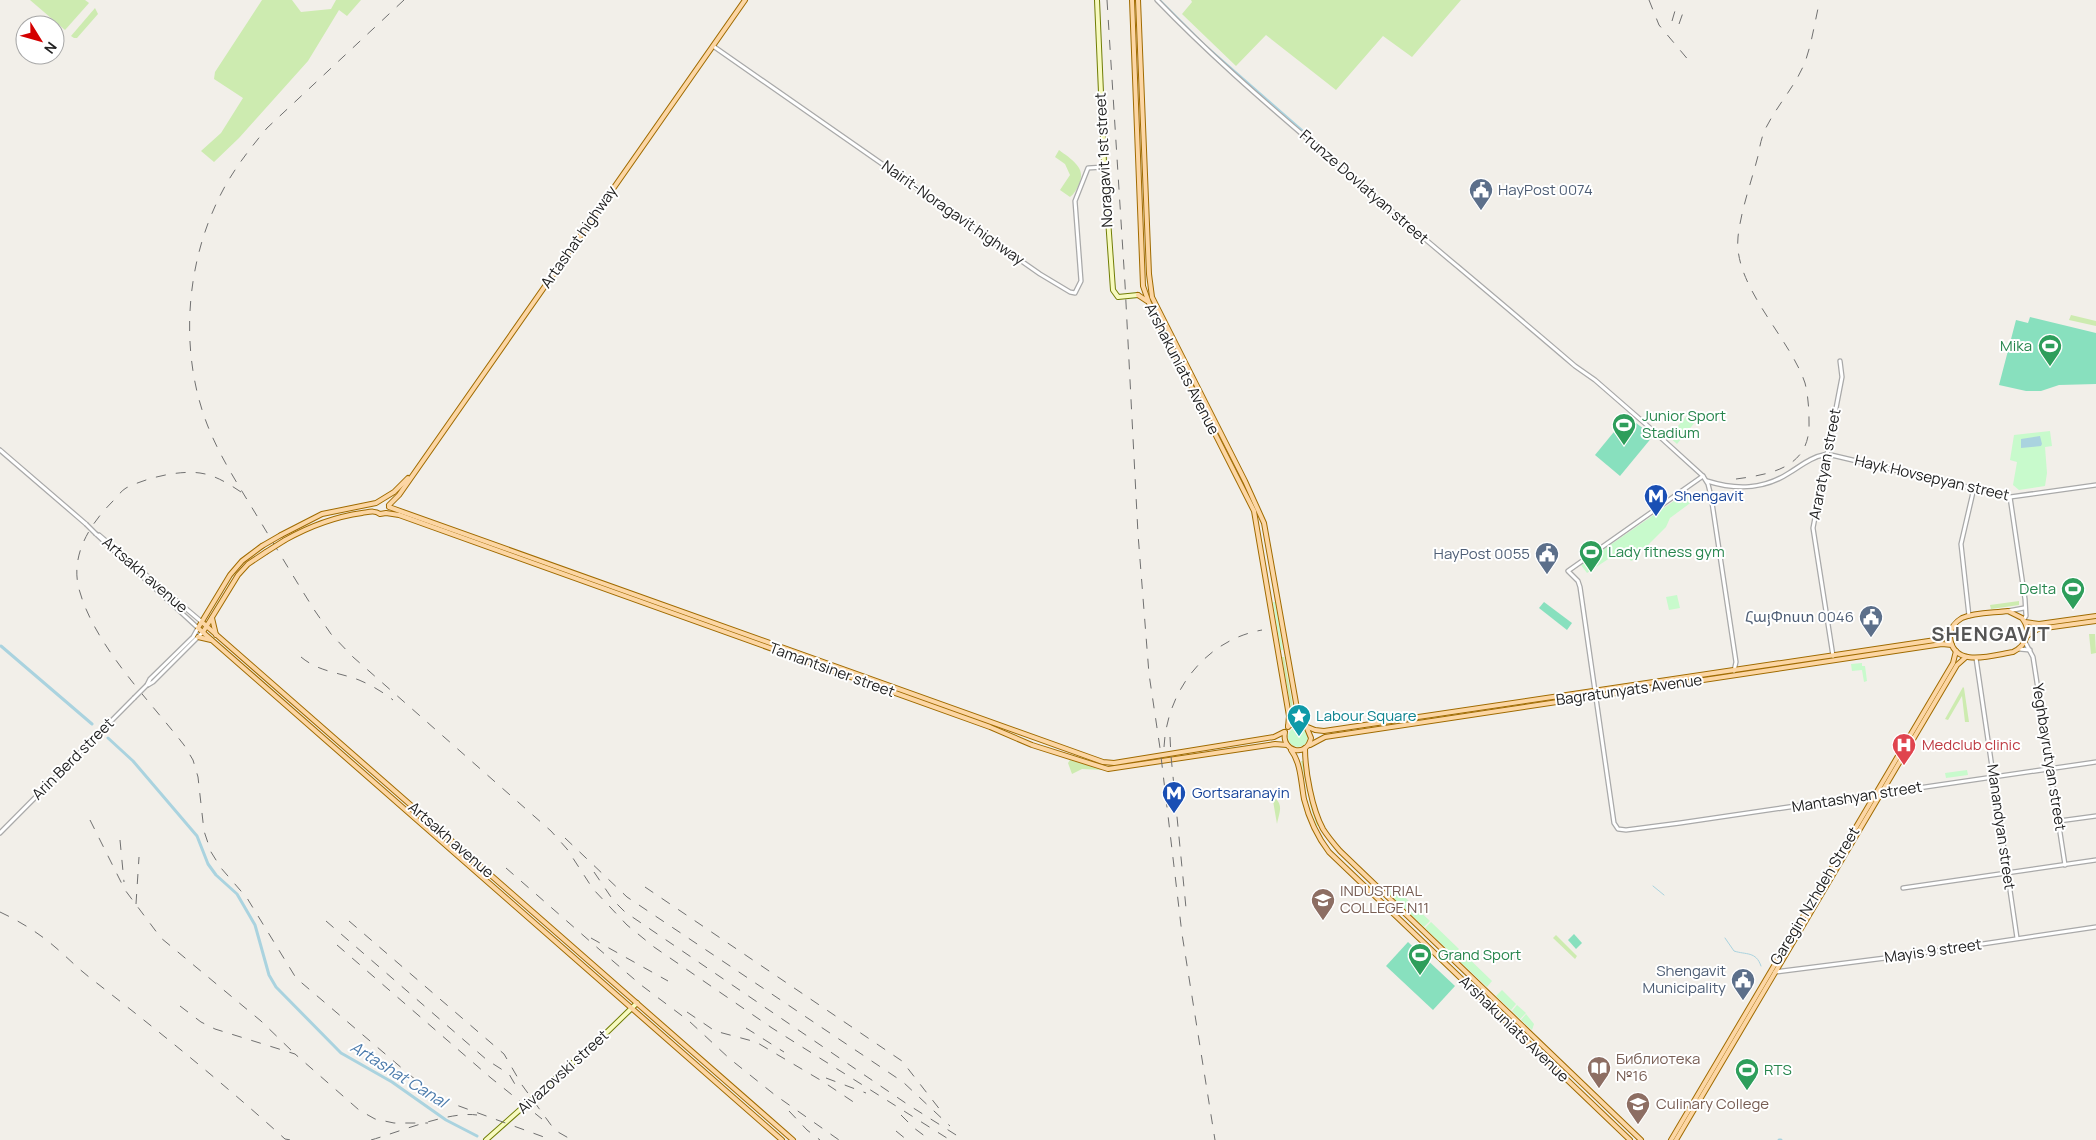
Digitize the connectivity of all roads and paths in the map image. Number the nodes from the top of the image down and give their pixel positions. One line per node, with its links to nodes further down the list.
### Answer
1 (745, 0): 6 (main road, Artashat highway)
2 (1097, 0): 7 (main road, Noragavit 1st street)
3 (1132, 0): 8 (main road, Arshakuniats Avenue)
4 (1138, 0): 11 (main road, Arshakuniats Avenue)
5 (1157, 0): 17 (street, Frunze Dovlatyan street)
6 (714, 46): 7 (street, Nairit-Noragavit highway); 16 (main road, Artashat highway)
7 (1104, 167): 10 (main road, Noragavit 1st street)
8 (1143, 286): 9 (main road, Arshakuniats Avenue); 10 (main road)
9 (1145, 294): 10 (main road); 11 (main road); 12 (main road, Arshakuniats Avenue)
10 (1138, 295): 12 (main road)
11 (1152, 297): 27 (main road, Arshakuniats Avenue)
12 (1149, 304): 28 (main road, Arshakuniats Avenue)
13 (1840, 361): 15 (street, Araratyan street)
14 (0, 450): 29 (street, Artsakh avenue, bridge)
15 (1827, 454): 18 (street); 20 (street, Hayk Hovsepyan street); 55 (street, Araratyan street)
16 (413, 473): 22 (main road, Artashat highway); 24 (main road, Artashat highway)
17 (1703, 476): 18 (street, Frunze Dovlatyan street); 61 (street)
18 (1706, 481): 58 (street, Frunze Dovlatyan street)
19 (2096, 485): 21 (street, Hayk Hovsepyan street)
20 (1974, 488): 21 (street, Hayk Hovsepyan street); 34 (street)
21 (2010, 497): 32 (street)
22 (383, 500): 23 (main road); 24 (main road, Tamantsiner street)
23 (376, 503): 25 (main road); 39 (main road, Arin Berd street, bridge)
24 (389, 506): 26 (main road); 66 (main road, Tamantsiner street)
25 (376, 511): 26 (main road, Tamantsiner street); 36 (main road, Arin Berd street, bridge)
26 (386, 513): 67 (main road, Tamantsiner street)
27 (1264, 523): 28 (main road); 30 (main road, Arshakuniats Avenue)
28 (1256, 524): 31 (main road, Arshakuniats Avenue)
29 (96, 534): 39 (street, Artsakh avenue); 41 (street, Artsakh avenue)
30 (1272, 564): 31 (main road); 53 (main road, Arshakuniats Avenue)
31 (1262, 566): 54 (main road, Arshakuniats Avenue)
32 (2024, 608): 33 (street); 37 (street)
33 (2008, 611): 34 (main road); 37 (main road)
34 (1970, 616): 43 (main road)
35 (2096, 616): 37 (main road)
36 (212, 618): 40 (main road, Arin Berd street); 44 (main road)
37 (2024, 620): 45 (main road)
38 (2096, 620): 45 (main road)
39 (203, 623): 40 (main road, Artsakh avenue); 41 (main road, Arin Berd street)
40 (208, 627): 42 (main road, Arin Berd street); 44 (main road, Artsakh avenue)
41 (198, 628): 42 (main road, Artsakh avenue); 60 (street, Arin Berd street)
42 (203, 632): 46 (street, Arin Berd street); 47 (main road, Artsakh avenue)
43 (1950, 633): 49 (main road); 55 (main road, Bagratunyats Avenue)
44 (216, 634): 90 (main road, Artsakh avenue)
45 (2027, 636): 48 (main road)
46 (198, 637): 47 (main road); 60 (street, Arin Berd street)
47 (213, 641): 91 (main road, Artsakh avenue)
48 (2025, 642): 50 (main road); 51 (street, Yeghbayrutyan street)
49 (1952, 646): 52 (main road); 59 (main road, Bagratunyats Avenue)
50 (2018, 649): 51 (street); 57 (main road)
51 (2031, 650): 70 (street, Yeghbayrutyan street)
52 (1956, 651): 56 (main road); 73 (main road, Garegin Nzhdeh Street)
53 (1287, 652): 54 (main road); 63 (main road, Arshakuniats Avenue)
54 (1278, 653): 65 (main road, Arshakuniats Avenue)
55 (1833, 656): 58 (main road, Bagratunyats Avenue)
56 (1966, 658): 57 (main road); 72 (main road, Garegin Nzhdeh Street)
57 (1976, 658): 71 (street, Manandyan street)
58 (1735, 670): 59 (street); 61 (main road, Bagratunyats Avenue)
59 (1732, 675): 62 (main road, Bagratunyats Avenue)
60 (146, 685): 78 (street, Arin Berd street, bridge)
61 (1594, 690): 62 (street); 64 (main road, Bagratunyats Avenue)
62 (1595, 695): 68 (main road, Bagratunyats Avenue); 73 (street, Mantashyan street)
63 (1302, 724): 64 (main road); 65 (main road)
64 (1306, 726): 68 (main road)
65 (1288, 727): 66 (main road)
66 (1284, 732): 67 (main road)
67 (1288, 747): 68 (main road); 77 (main road, Arshakuniats Avenue)
68 (1307, 747): 76 (main road, Arshakuniats Avenue)
69 (2096, 762): 70 (street, Mantashyan street)
70 (2050, 768): 71 (street, Mantashyan street); 75 (street, Yeghbayrutyan street)
71 (1994, 777): 72 (street, Mantashyan street); 81 (street, Manandyan street)
72 (1881, 792): 73 (street, Mantashyan street); 87 (main road, Garegin Nzhdeh Street)
73 (1875, 794): 87 (main road, Garegin Nzhdeh Street)
74 (2096, 816): 75 (street)
75 (2059, 821): 80 (street, Yeghbayrutyan street)
76 (1322, 828): 77 (main road); 82 (main road, Arshakuniats Avenue)
77 (1315, 831): 83 (main road, Arshakuniats Avenue)
78 (0, 833)
79 (2096, 860): 80 (street)
80 (2065, 865): 81 (street)
81 (2008, 873): 84 (street); 86 (street, Manandyan street)
82 (1364, 874): 83 (main road); 88 (main road, Arshakuniats Avenue)
83 (1358, 880): 89 (main road, Arshakuniats Avenue)
84 (1903, 888)
85 (2096, 927): 86 (street, Mayis 9 street)
86 (2017, 938): 87 (street, Mayis 9 street)
87 (1772, 971): 101 (main road, Garegin Nzhdeh Street); 102 (main road, Garegin Nzhdeh Street)
88 (1470, 976): 89 (main road); 92 (main road, Arshakuniats Avenue)
89 (1465, 982): 93 (main road, Arshakuniats Avenue)
90 (637, 1003): 91 (main road, Aivazovski street); 98 (main road, Artsakh avenue)
91 (632, 1009): 96 (main road, Aivazovski street); 97 (main road, Artsakh avenue)
92 (1581, 1083): 93 (main road); 94 (main road, Arshakuniats Avenue)
93 (1577, 1089): 95 (main road, Arshakuniats Avenue)
94 (1590, 1091): 95 (main road); 100 (main road, Arshakuniats Avenue)
95 (1585, 1097): 99 (main road, Arshakuniats Avenue)
96 (486, 1140)
97 (782, 1140)
98 (793, 1140)
99 (1630, 1140)
100 (1641, 1140)
101 (1671, 1140)
102 (1676, 1140)

